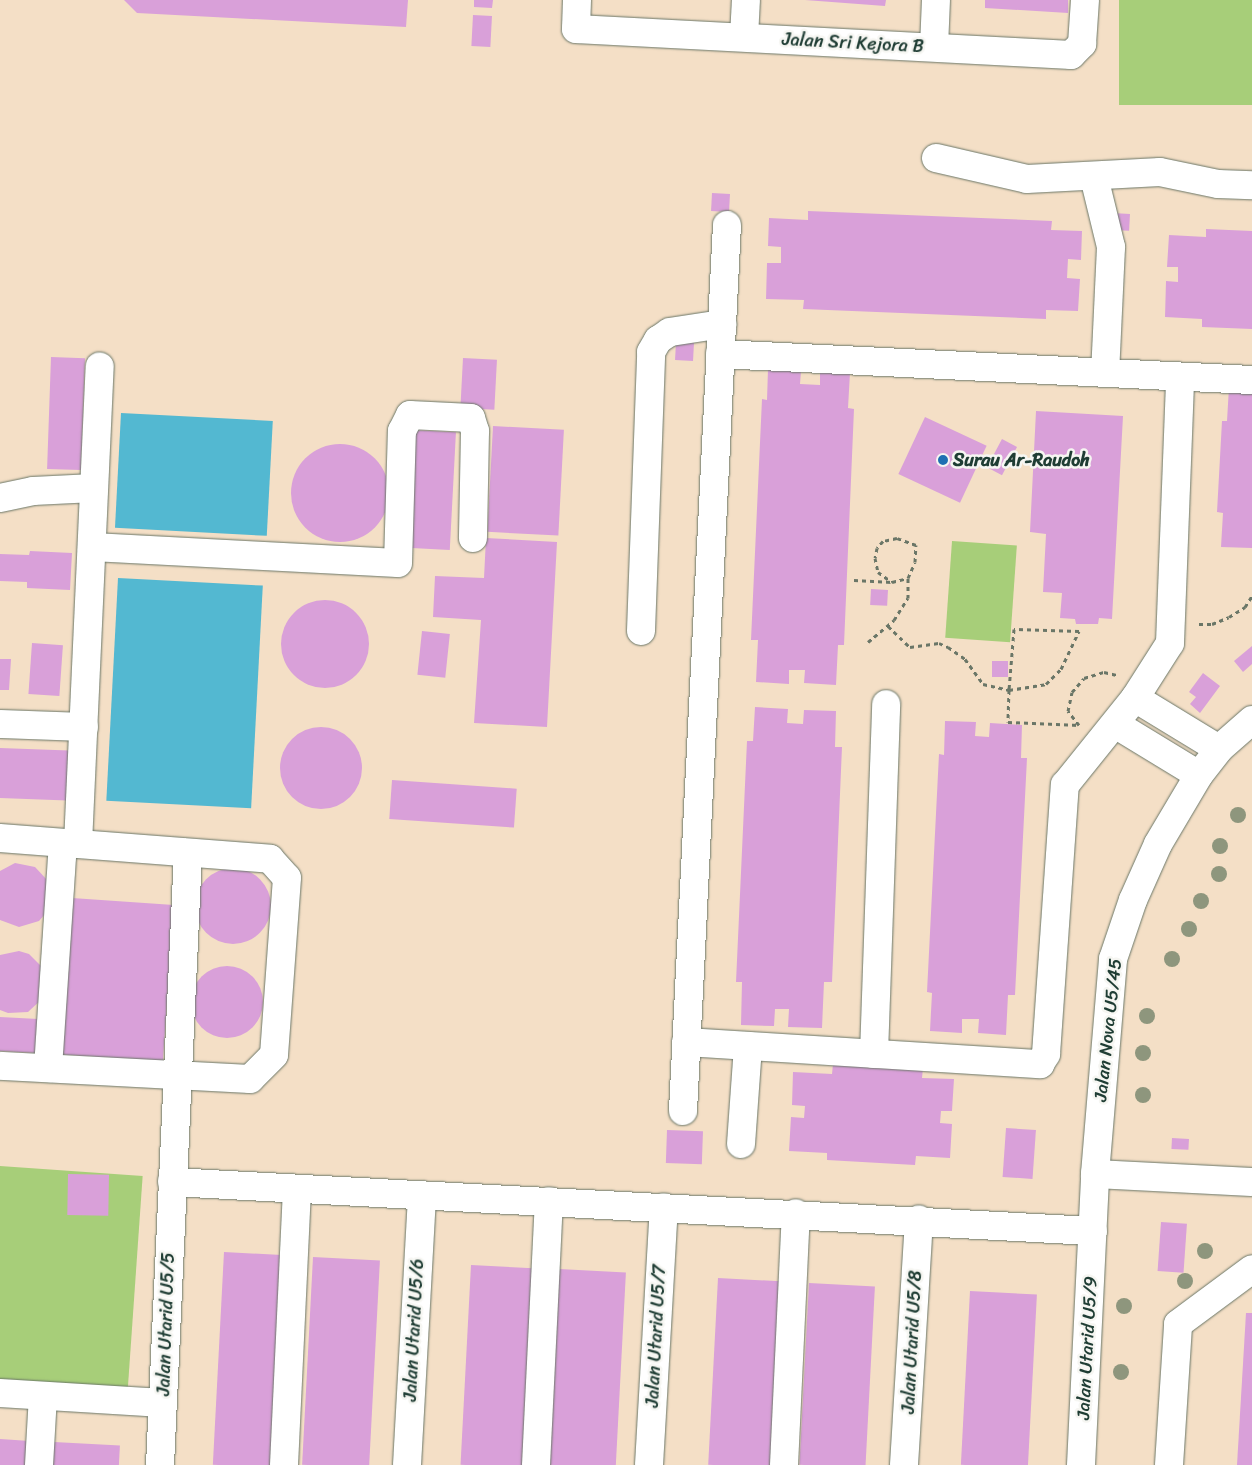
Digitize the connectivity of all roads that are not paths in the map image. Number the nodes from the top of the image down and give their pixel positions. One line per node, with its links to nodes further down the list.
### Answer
1 (577, 0): 5 (street, Jalan Sri Kejora B)
2 (746, 0): 5 (street)
3 (936, 0): 6 (street)
4 (1085, 0): 6 (street, Jalan Sri Kejora B)
5 (744, 37): 6 (street, Jalan Sri Kejora B)
6 (934, 47)
7 (936, 158): 8 (street)
8 (1094, 177): 9 (street); 14 (street)
9 (1252, 186)
10 (727, 225): 11 (street)
11 (722, 324): 12 (street); 21 (street)
12 (720, 354): 14 (street); 33 (street)
13 (100, 367): 17 (street)
14 (1105, 373): 15 (street)
15 (1180, 377): 16 (street); 22 (street)
16 (1252, 380)
17 (94, 488): 18 (street); 20 (street)
18 (0, 498)
19 (472, 538): 20 (street)
20 (92, 547): 27 (street)
21 (641, 631)
22 (1140, 691): 26 (street); 28 (street)
23 (886, 704): 35 (street)
24 (1252, 720): 28 (street, Jalan Nova U5/45)
25 (0, 724): 27 (street)
26 (1115, 724): 29 (street); 35 (street)
27 (84, 727): 31 (street)
28 (1220, 749): 29 (street, Jalan Nova U5/45)
29 (1199, 775): 41 (street, Jalan Nova U5/45)
30 (0, 838): 31 (street)
31 (70, 844): 32 (street); 37 (street)
32 (188, 853): 38 (street, Jalan Utarid U5/5); 38 (street)
33 (686, 1042): 34 (street); 39 (street)
34 (748, 1046): 35 (street); 40 (street)
35 (874, 1054)
36 (0, 1066): 37 (street)
37 (48, 1068): 38 (street)
38 (177, 1076): 42 (street, Jalan Utarid U5/5)
39 (683, 1111)
40 (741, 1144)
41 (1095, 1174): 43 (street); 50 (street, Jalan Nova U5/45)
42 (172, 1182): 44 (street); 54 (street, Jalan Utarid U5/5)
43 (1252, 1182)
44 (297, 1189): 45 (street); 57 (street)
45 (422, 1195): 46 (street); 58 (street, Jalan Utarid U5/6)
46 (549, 1201): 47 (street); 59 (street)
47 (664, 1207): 48 (street); 60 (street, Jalan Utarid U5/7)
48 (796, 1213): 49 (street); 61 (street)
49 (919, 1219): 50 (street); 62 (street, Jalan Utarid U5/8)
50 (1093, 1231): 63 (street, Jalan Utarid U5/9)
51 (1252, 1270): 64 (street)
52 (0, 1393): 53 (street)
53 (43, 1396): 54 (street); 55 (street)
54 (163, 1403): 56 (street, Jalan Utarid U5/5)
55 (39, 1465)
56 (160, 1465)
57 (284, 1465)
58 (407, 1465)
59 (536, 1465)
60 (649, 1465)
61 (784, 1465)
62 (904, 1465)
63 (1081, 1465)
64 (1169, 1465)

